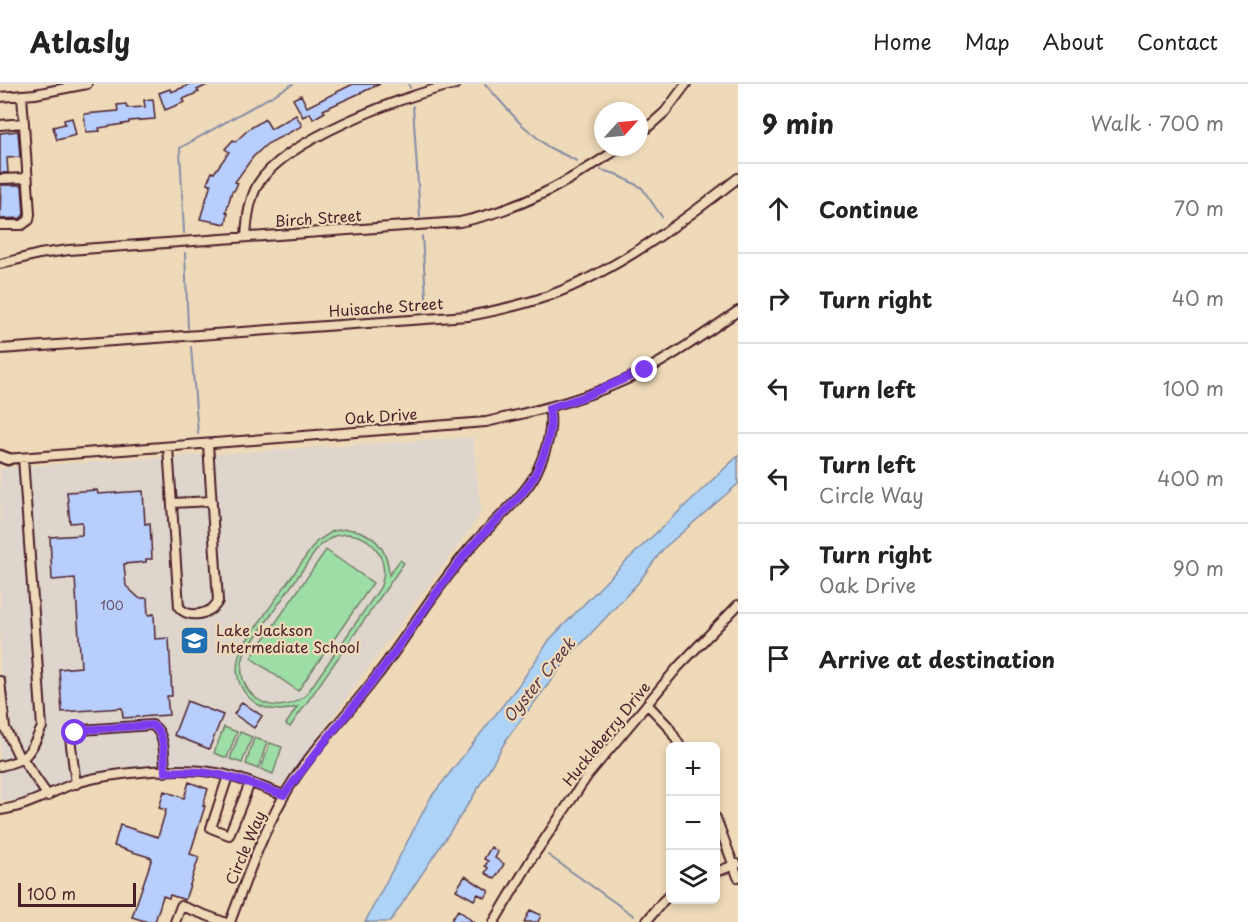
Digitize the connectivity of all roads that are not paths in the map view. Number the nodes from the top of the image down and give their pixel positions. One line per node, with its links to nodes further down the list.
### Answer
1 (87, 84): 4 (street)
2 (456, 84): 14 (street)
3 (686, 84): 8 (street)
4 (22, 95): 5 (street); 6 (street)
5 (0, 98)
6 (24, 123): 7 (street); 10 (street)
7 (0, 124)
8 (648, 127)
9 (607, 156): 14 (street, Birch Street)
10 (27, 178): 12 (street); 13 (street)
11 (738, 178): 17 (street, Huisache Street)
12 (0, 179)
13 (0, 225)
14 (246, 237): 15 (street, Birch Street)
15 (0, 264)
16 (738, 311): 18 (street, Oak Drive)
17 (0, 349)
18 (549, 408): 19 (street, Oak Drive); 35 (street, Circle Way)
19 (208, 444): 20 (street, Oak Drive); 23 (street)
20 (168, 447): 22 (street, Oak Drive); 24 (street)
21 (3, 458): 22 (street, Oak Drive)
22 (23, 458): 29 (street)
23 (212, 501): 24 (street); 24 (street)
24 (172, 503)
25 (738, 605): 27 (street, Huckleberry Drive)
26 (0, 681): 29 (street)
27 (647, 704): 28 (street); 46 (street, Huckleberry Drive)
28 (677, 742)
29 (21, 759): 30 (street); 36 (street)
30 (0, 766)
31 (165, 772): 32 (street); 34 (street); 34 (street)
32 (228, 776): 33 (street); 33 (street)
33 (250, 783): 35 (street)
34 (76, 784): 36 (street)
35 (284, 795): 45 (street, Circle Way)
36 (48, 796): 37 (street)
37 (0, 810)
38 (720, 827): 39 (street)
39 (736, 865): 40 (street); 41 (street)
40 (720, 871)
41 (738, 877)
42 (666, 898): 47 (street)
43 (175, 922): 44 (street)
44 (225, 922)
45 (230, 922)
46 (494, 922)
47 (646, 922)

